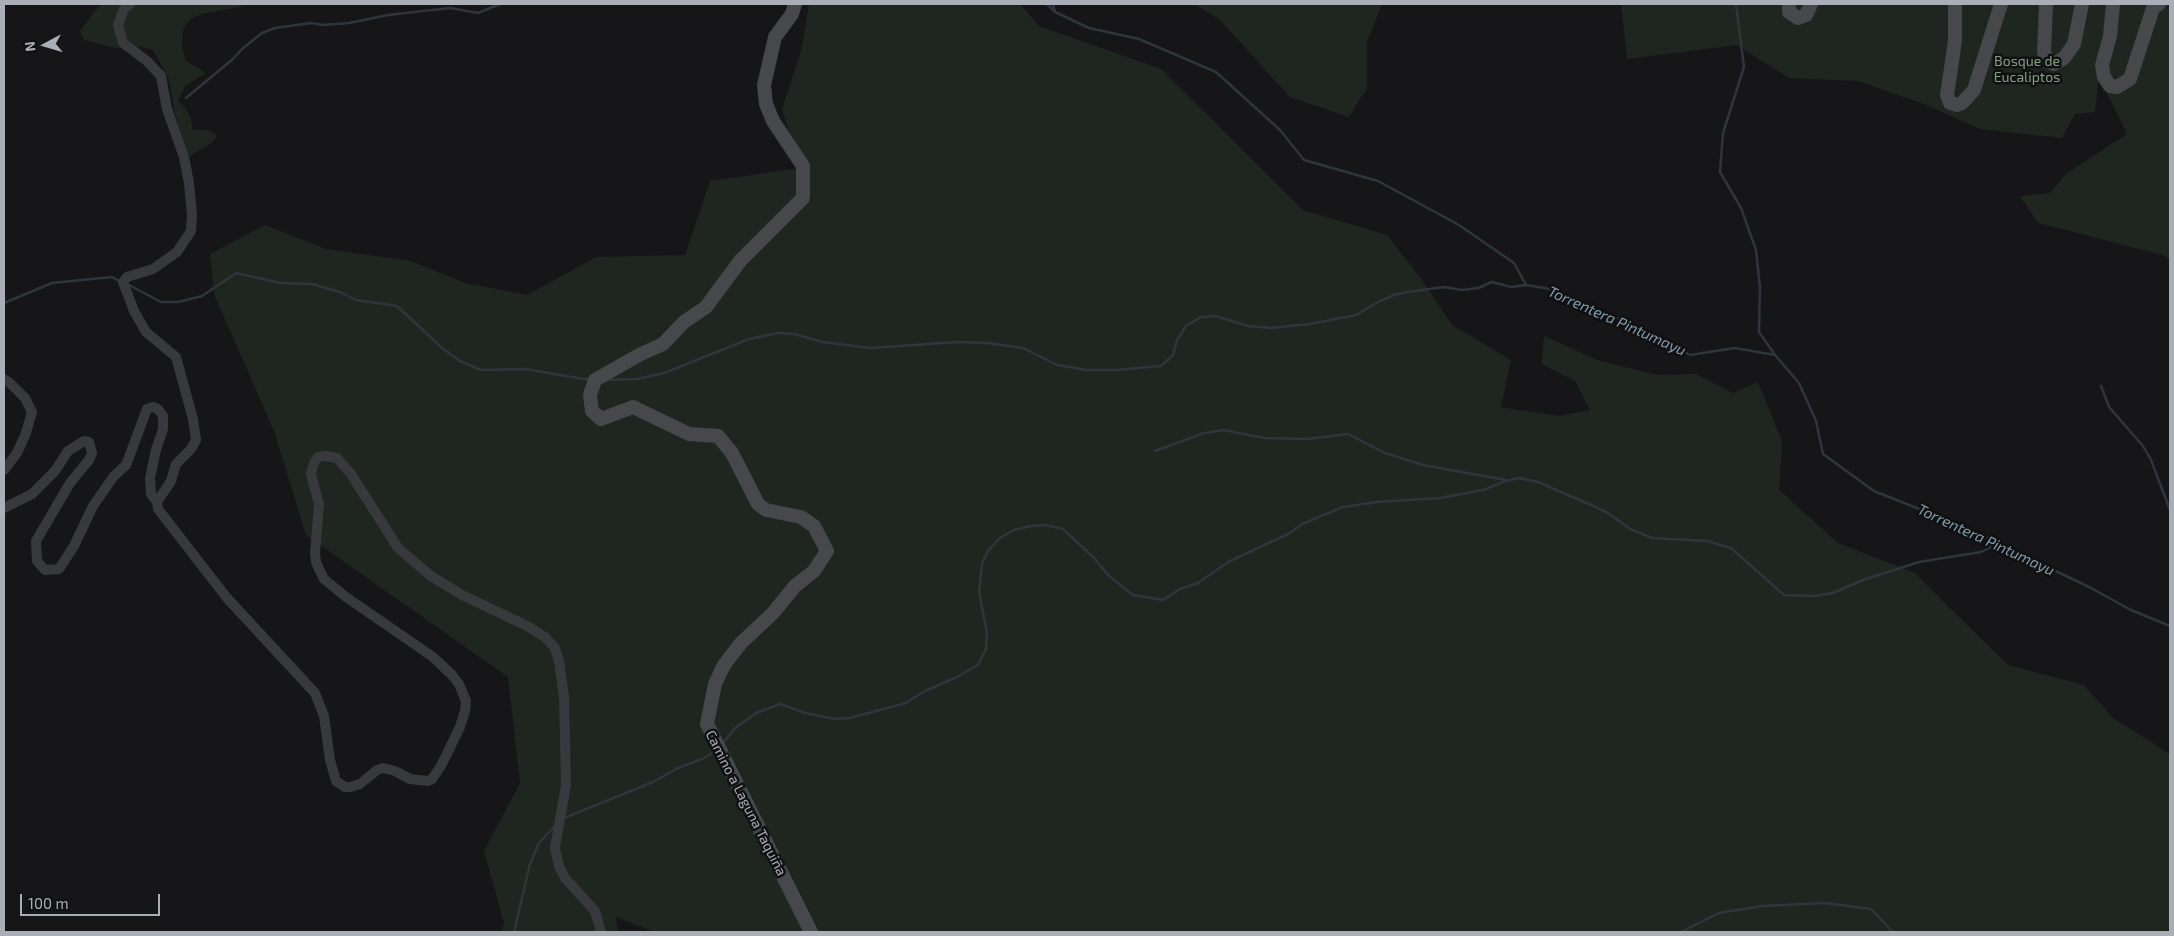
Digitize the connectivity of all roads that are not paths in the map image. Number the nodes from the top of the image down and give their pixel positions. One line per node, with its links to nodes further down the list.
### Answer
1 (130, 4): 13 (street)
2 (795, 4): 16 (street, Camino a Laguna Taquiña)
3 (1789, 4): 4 (street)
4 (1811, 4)
5 (1955, 4): 6 (street)
6 (2001, 4)
7 (2046, 4): 8 (street)
8 (2082, 4)
9 (2113, 4): 10 (street)
10 (2159, 4)
11 (4, 379): 12 (street)
12 (4, 470)
13 (157, 502): 14 (street); 15 (street)
14 (4, 508)
15 (600, 932)
16 (811, 932)

